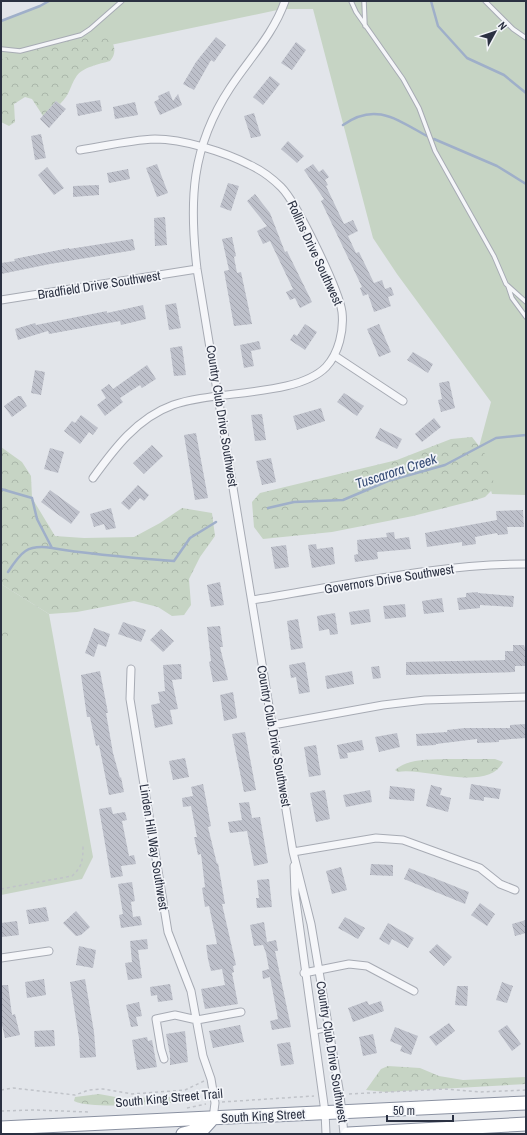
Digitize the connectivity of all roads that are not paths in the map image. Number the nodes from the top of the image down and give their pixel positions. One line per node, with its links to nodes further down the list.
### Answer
1 (122, 1): 8 (lane)
2 (285, 1): 9 (street, Country Club Drive Southwest)
3 (351, 1): 6 (lane)
4 (364, 1): 6 (lane)
5 (485, 1): 7 (lane)
6 (365, 26): 12 (lane)
7 (526, 38)
8 (1, 49)
9 (201, 147): 10 (street, Rollins Drive Southwest); 11 (street, Country Club Drive Southwest); 16 (street, Rollins Drive Southwest)
10 (80, 150)
11 (197, 269): 13 (street, Bradfield Drive Southwest); 17 (street, Country Club Drive Southwest)
12 (506, 284): 14 (lane); 15 (lane)
13 (1, 300)
14 (526, 302)
15 (526, 317)
16 (335, 356): 17 (street, Rollins Drive Southwest); 18 (street)
17 (218, 396): 19 (street, Rollins Drive Southwest); 21 (street, Country Club Drive Southwest)
18 (403, 401)
19 (93, 478)
20 (526, 564): 21 (street, Governors Drive Southwest)
21 (252, 600): 24 (street, Country Club Drive Southwest)
22 (131, 669): 33 (street, Linden Hill Way Southwest)
23 (526, 697): 24 (street)
24 (273, 725): 25 (street, Country Club Drive Southwest)
25 (293, 852): 26 (street); 29 (street, Country Club Drive Southwest); 30 (street, Country Club Drive Southwest)
26 (515, 890)
27 (49, 951): 28 (street)
28 (1, 958)
29 (319, 970): 30 (street); 31 (street); 34 (street, Country Club Drive Southwest)
30 (304, 973): 35 (street, Country Club Drive Southwest)
31 (414, 991)
32 (241, 1012): 33 (street)
33 (197, 1020): 36 (street); 40 (street, Linden Hill Way Southwest)
34 (328, 1029): 35 (lane); 39 (street, Country Club Drive Southwest)
35 (314, 1032): 38 (street, Country Club Drive Southwest)
36 (164, 1059)
37 (526, 1103): 39 (highway, South King Street)
38 (324, 1112): 39 (highway, South King Street); 40 (highway, South King Street); 44 (street, Country Club Drive Southwest)
39 (342, 1112): 45 (street, Country Club Drive Southwest)
40 (213, 1118): 42 (highway, South King Street); 43 (highway)
41 (526, 1124): 46 (highway)
42 (1, 1128)
43 (183, 1134)
44 (326, 1134)
45 (344, 1134)
46 (348, 1134)

